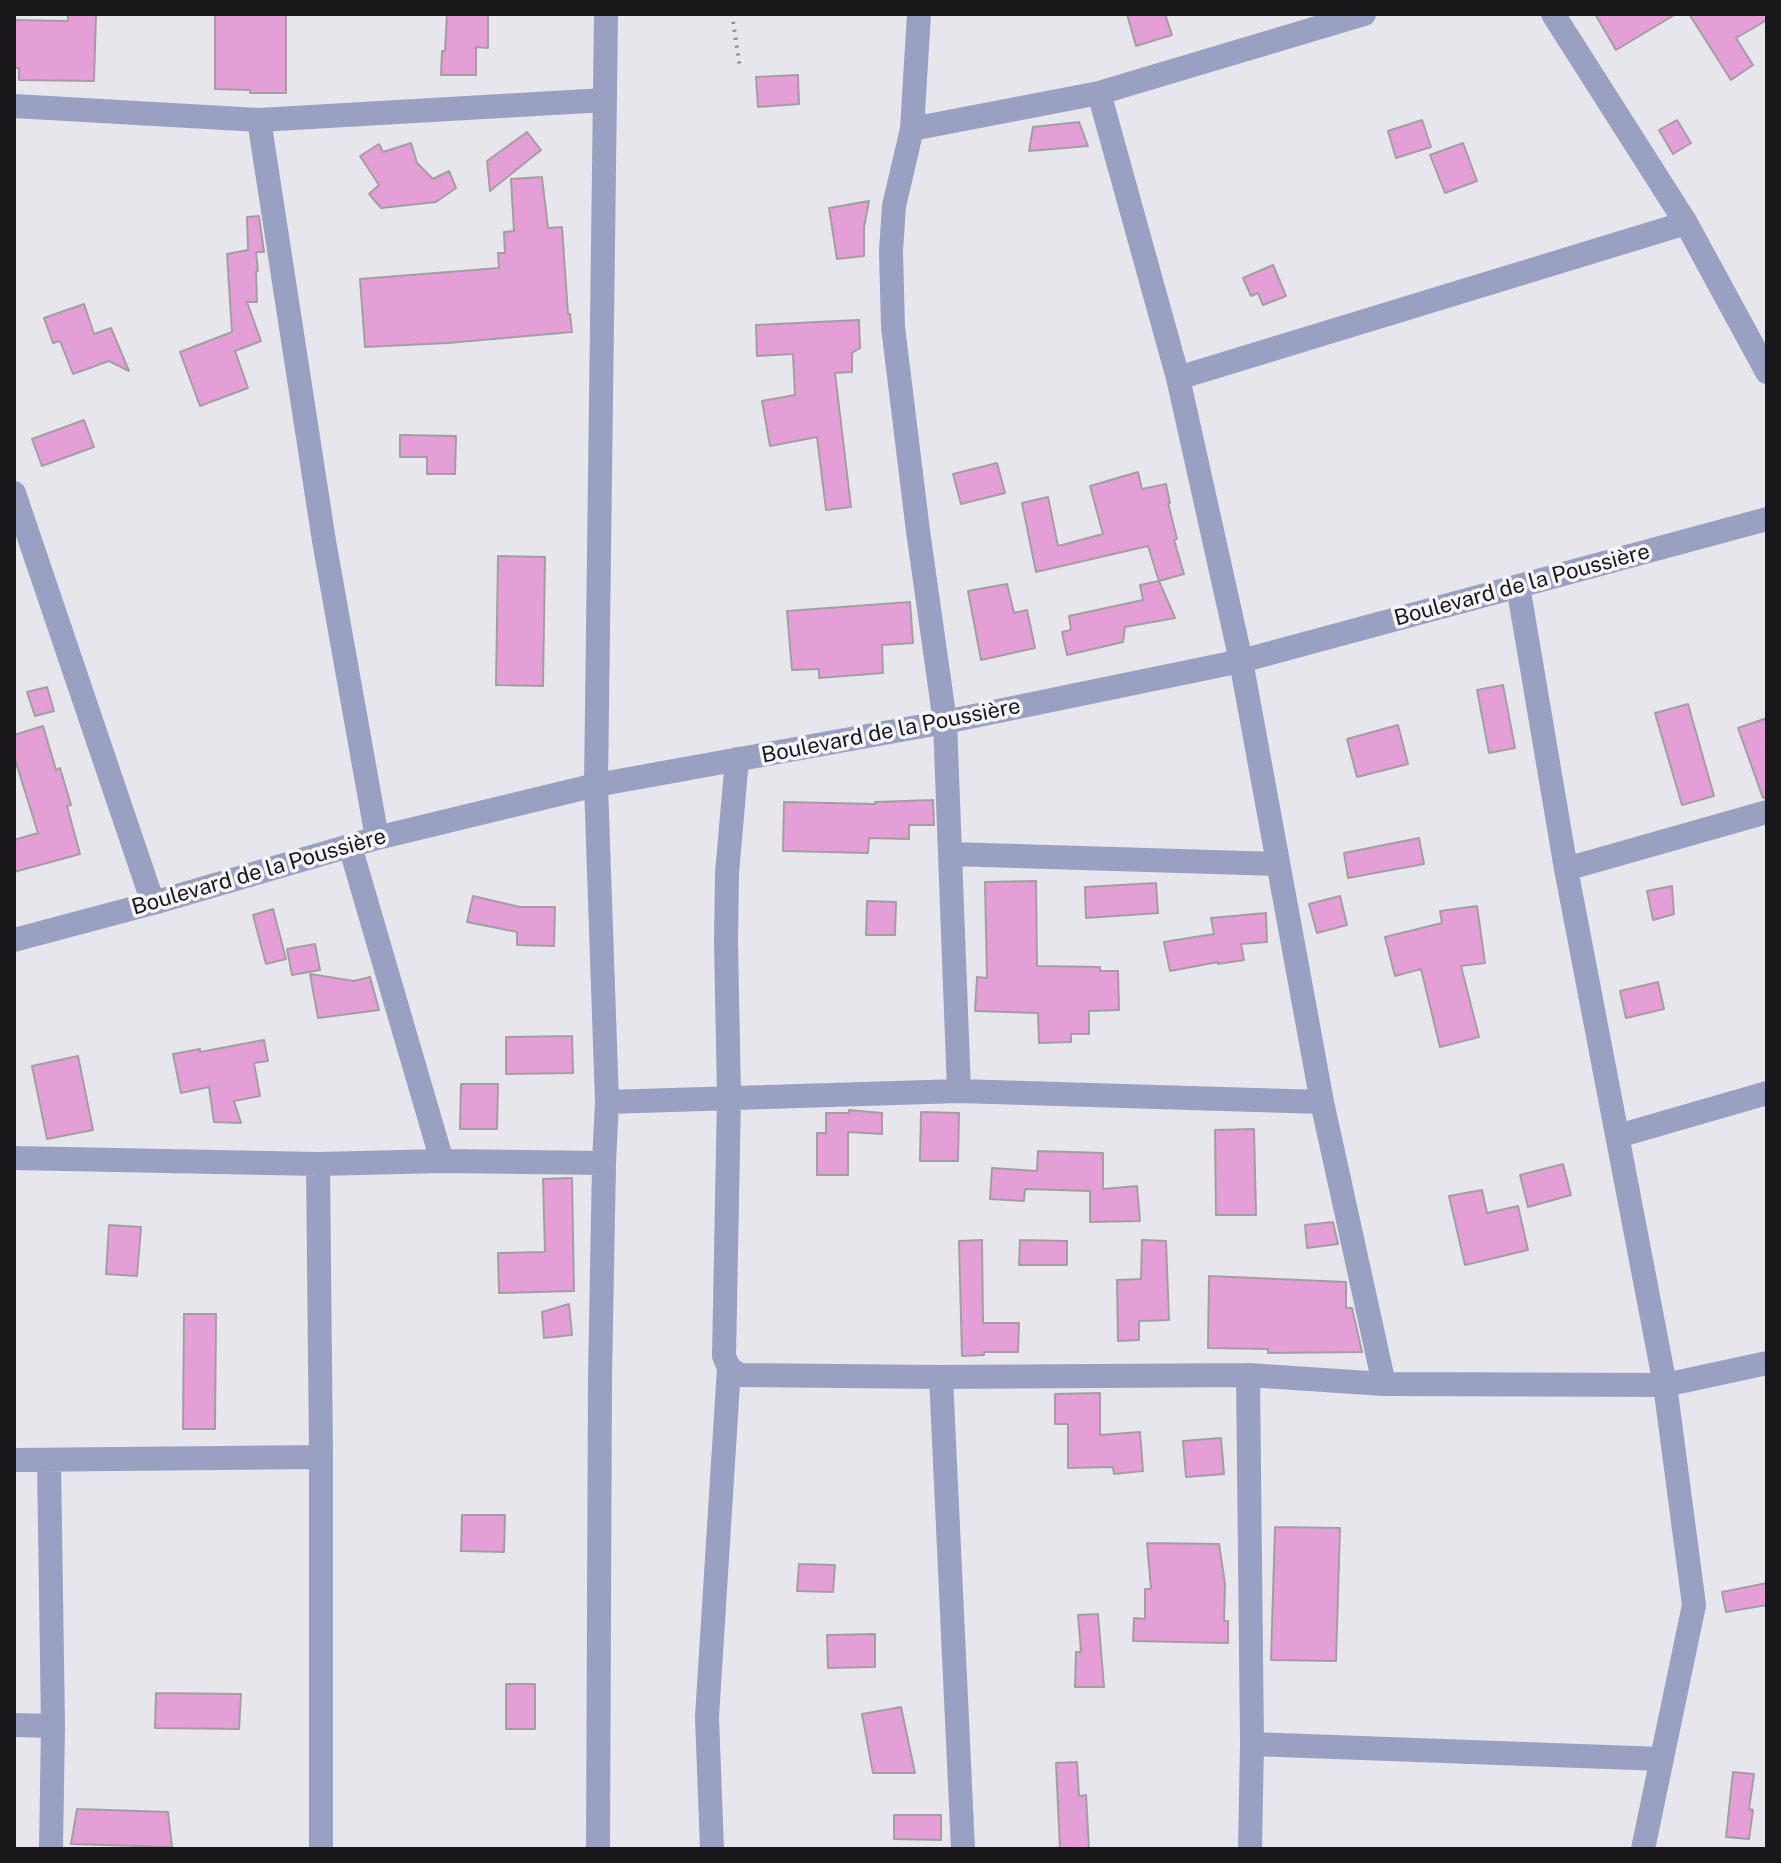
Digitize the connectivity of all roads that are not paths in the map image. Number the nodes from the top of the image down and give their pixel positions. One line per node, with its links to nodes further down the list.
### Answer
1 (606, 14): 6 (street)
2 (919, 14): 9 (street)
3 (1364, 14): 5 (street)
4 (1553, 14): 10 (street)
5 (1099, 93): 9 (street); 12 (street)
6 (605, 100): 8 (street); 19 (street)
7 (14, 106): 8 (street)
8 (259, 120): 21 (street)
9 (912, 129): 17 (street)
10 (1686, 223): 11 (street); 12 (street)
11 (1767, 372)
12 (1178, 378): 16 (street)
13 (14, 493): 26 (street)
14 (1767, 519): 15 (street, Boulevard de la Poussière)
15 (1518, 586): 16 (street, Boulevard de la Poussière); 25 (street)
16 (1241, 661): 17 (street, Boulevard de la Poussière); 24 (street)
17 (945, 722): 18 (street, Boulevard de la Poussière); 23 (street)
18 (737, 759): 19 (street, Boulevard de la Poussière); 30 (street)
19 (596, 785): 21 (street, Boulevard de la Poussière); 31 (street)
20 (1767, 812): 25 (street)
21 (377, 838): 22 (street, Boulevard de la Poussière)
22 (350, 846): 26 (street, Boulevard de la Poussière); 35 (street)
23 (951, 854): 24 (street); 28 (street)
24 (1278, 864): 32 (street)
25 (1566, 869): 33 (street)
26 (153, 903): 27 (street, Boulevard de la Poussière)
27 (14, 940)
28 (959, 1091): 30 (street); 32 (street)
29 (1767, 1093): 33 (street)
30 (729, 1097): 31 (street); 39 (street)
31 (607, 1102): 36 (street)
32 (1322, 1102): 42 (street)
33 (1618, 1136): 43 (street)
34 (14, 1158): 37 (street)
35 (442, 1161): 36 (street); 37 (street)
36 (604, 1163): 53 (street)
37 (318, 1164): 44 (street)
38 (1767, 1363): 43 (street)
39 (729, 1368): 41 (street); 54 (street)
40 (1248, 1375): 41 (street); 42 (street); 49 (street)
41 (941, 1377): 55 (street)
42 (1384, 1384): 43 (street)
43 (1665, 1385): 50 (street)
44 (321, 1457): 46 (street); 52 (street)
45 (14, 1460): 46 (street)
46 (49, 1461): 48 (street)
47 (14, 1725): 48 (street)
48 (53, 1726): 51 (street)
49 (1252, 1744): 50 (street); 56 (street)
50 (1662, 1759): 57 (street)
51 (51, 1849)
52 (321, 1849)
53 (598, 1849)
54 (712, 1849)
55 (963, 1849)
56 (1250, 1849)
57 (1643, 1849)

